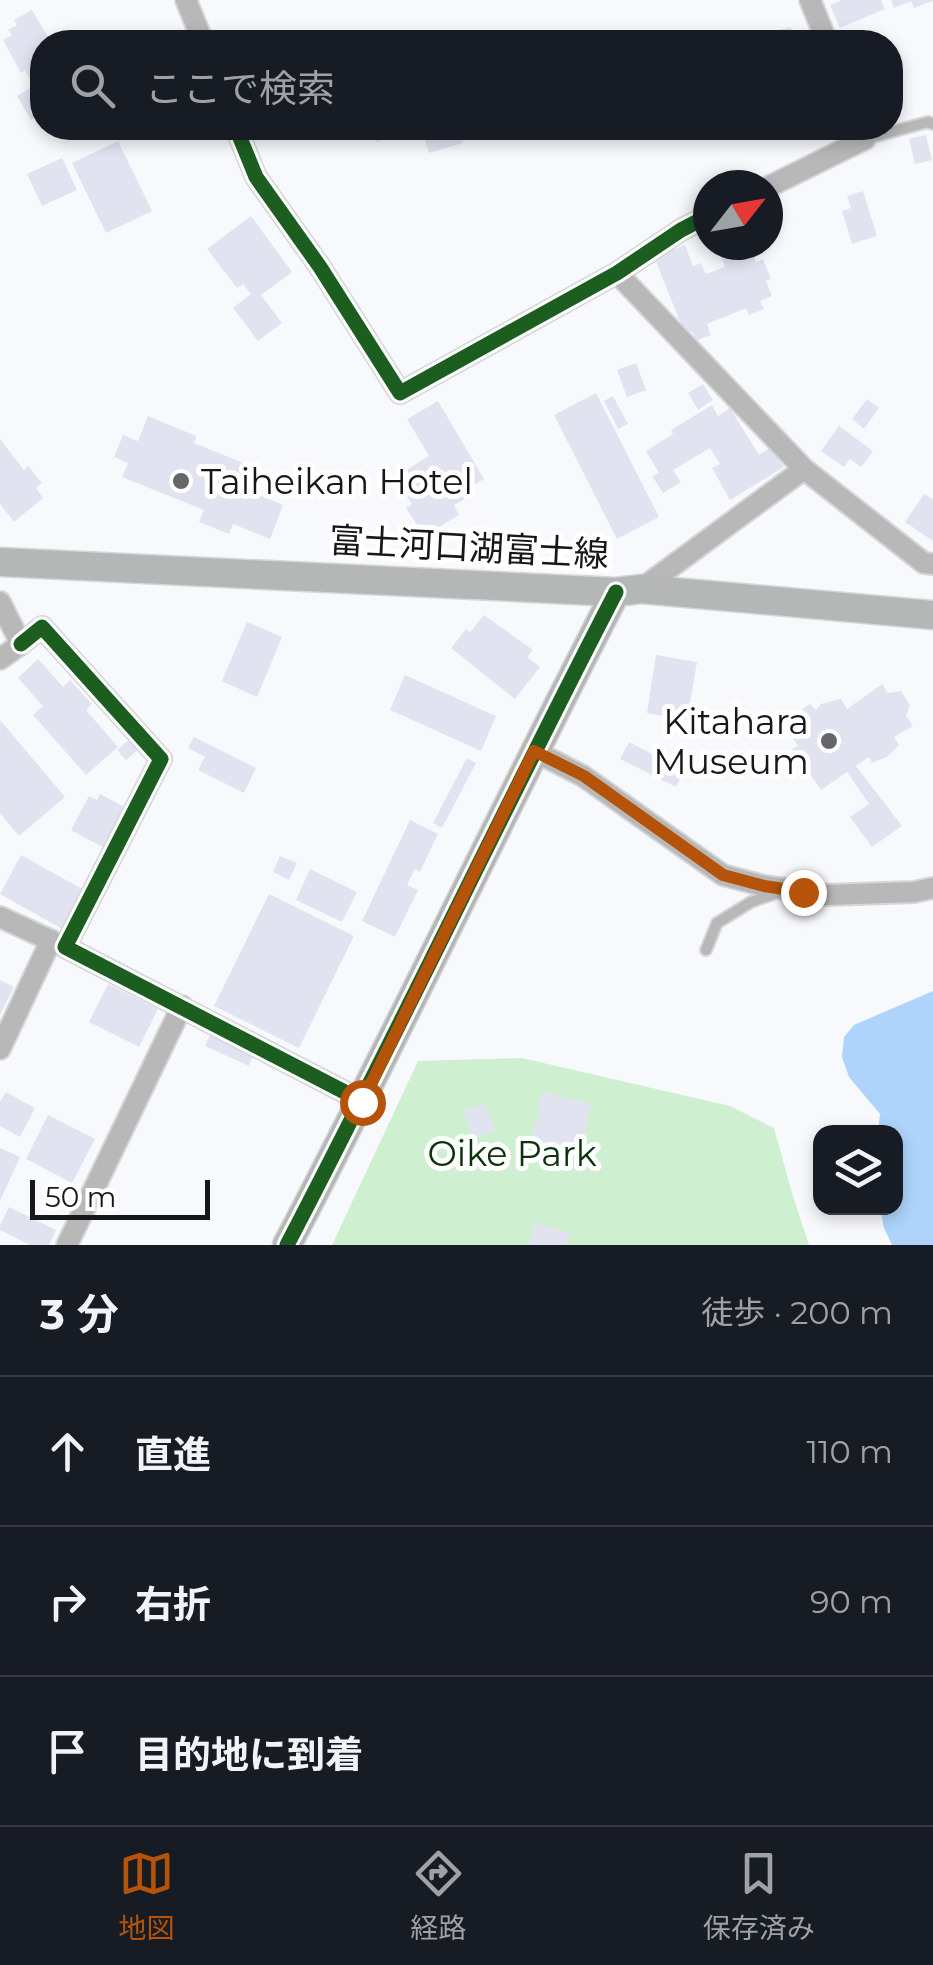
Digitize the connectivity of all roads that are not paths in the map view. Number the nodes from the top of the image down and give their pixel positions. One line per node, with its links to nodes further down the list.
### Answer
1 (186, 0): 3 (street)
2 (810, 0): 4 (street)
3 (198, 30)
4 (822, 30)
5 (933, 124): 6 (lane)
6 (903, 127)
7 (241, 140): 11 (street)
8 (851, 140): 9 (street)
9 (783, 179)
10 (693, 224): 11 (street)
11 (616, 274): 12 (street)
12 (804, 469): 14 (street); 15 (street)
13 (0, 562): 15 (main road, 富士河口湖富士線)
14 (933, 564)
15 (628, 591): 17 (main road, 富士河口湖富士線); 20 (main road)
16 (0, 602): 18 (street)
17 (933, 616)
18 (22, 644): 19 (street); 24 (street)
19 (0, 659)
20 (534, 751): 22 (street); 28 (main road)
21 (933, 888): 22 (street)
22 (787, 889): 25 (lane)
23 (0, 917): 24 (street)
24 (58, 944): 26 (street); 27 (street)
25 (706, 950)
26 (182, 1006): 28 (street); 29 (street)
27 (0, 1049)
28 (362, 1102): 30 (main road)
29 (68, 1245)
30 (287, 1245)

